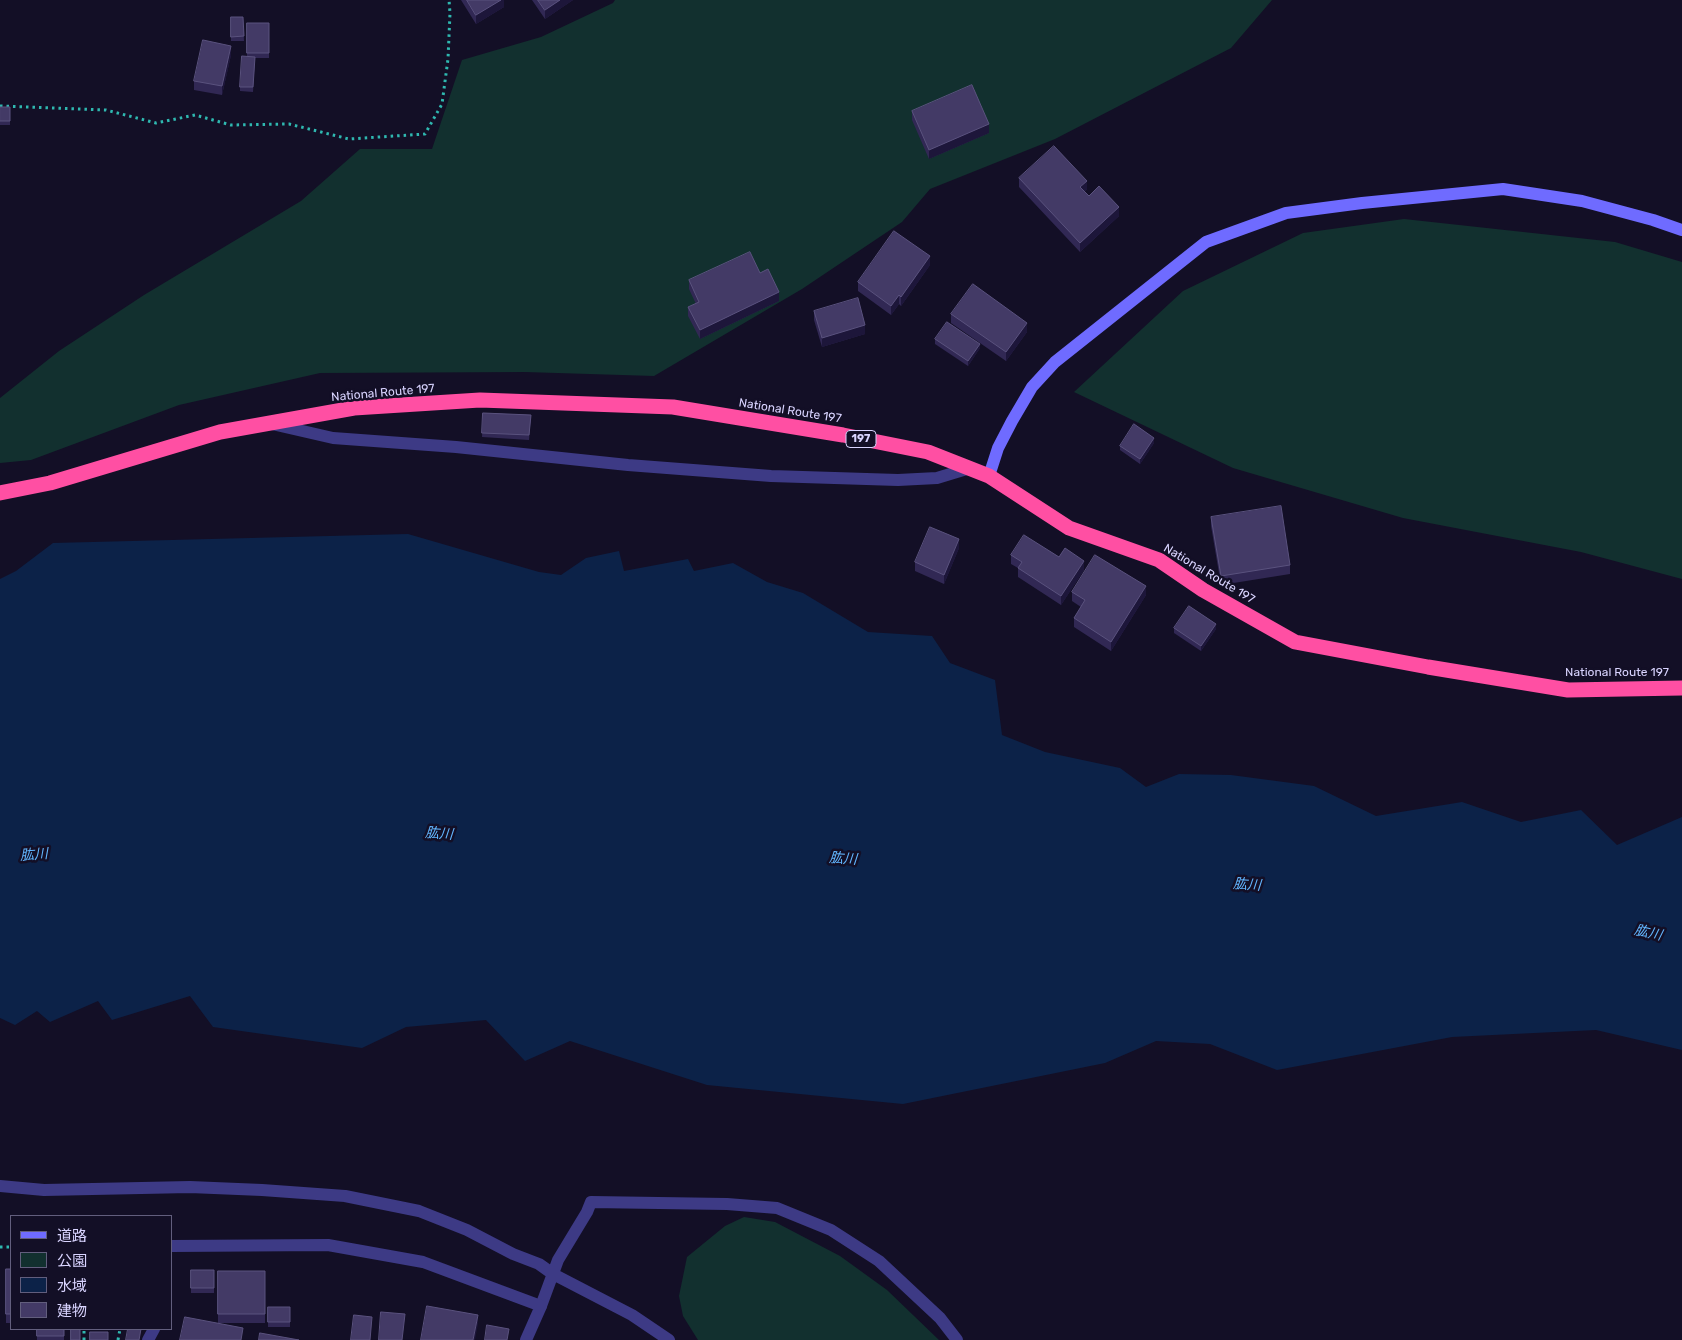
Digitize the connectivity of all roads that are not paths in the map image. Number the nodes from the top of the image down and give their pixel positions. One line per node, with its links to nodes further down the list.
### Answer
1 (1682, 230): 4 (street)
2 (269, 423): 3 (street); 3 (highway, National Route 197 / 197); 5 (highway, National Route 197 / 197)
3 (970, 468): 4 (highway, National Route 197 / 197)
4 (989, 476): 6 (highway, National Route 197 / 197)
5 (0, 493)
6 (1682, 688)
7 (0, 1186): 9 (street)
8 (172, 1246): 10 (street)
9 (552, 1274): 10 (street); 12 (street); 13 (street)
10 (541, 1306): 11 (street)
11 (526, 1340)
12 (669, 1340)
13 (957, 1340)

